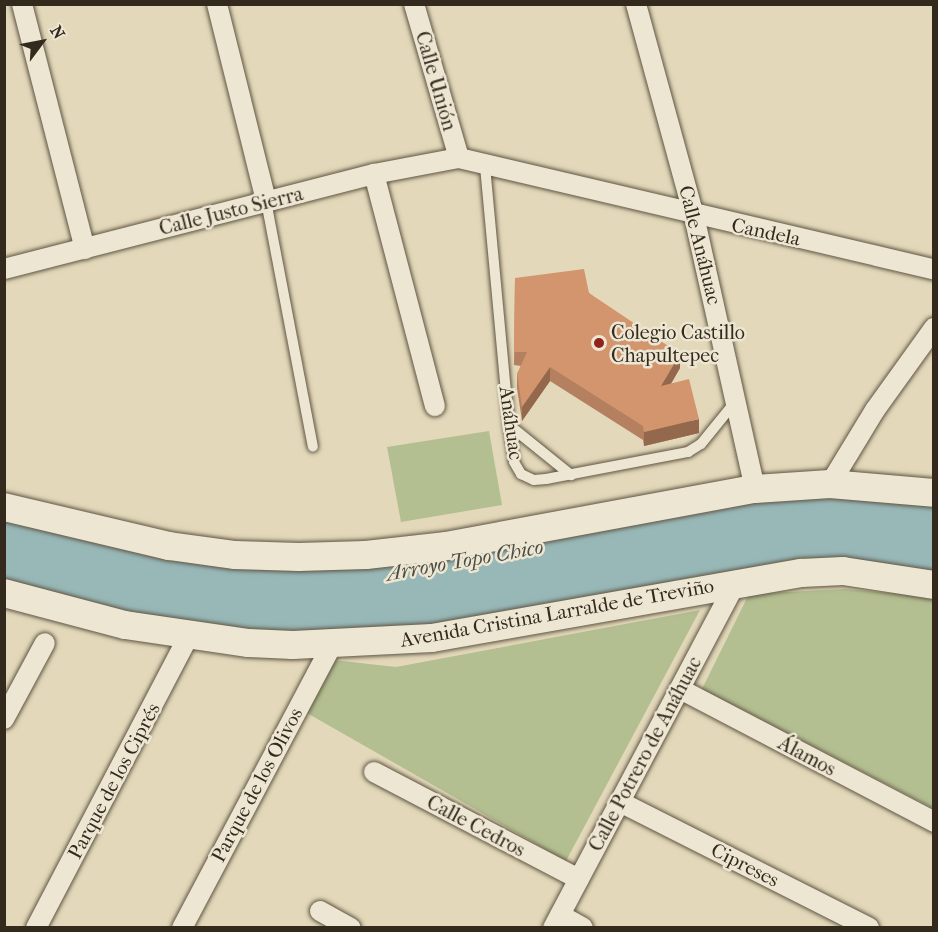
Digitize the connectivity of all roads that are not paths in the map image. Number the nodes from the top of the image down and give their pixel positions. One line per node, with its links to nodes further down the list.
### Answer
1 (22, 4): 10 (street)
2 (217, 4): 8 (street)
3 (414, 4): 5 (street, Calle Unión)
4 (636, 4): 9 (street, Calle Anáhuac)
5 (459, 158): 6 (street, Candela); 7 (street, Calle Justo Sierra)
6 (485, 166): 9 (street, Candela); 16 (lane, Anáhuac)
7 (374, 174): 8 (street, Calle Justo Sierra); 15 (street)
8 (266, 201): 10 (street, Calle Justo Sierra); 17 (lane)
9 (694, 216): 12 (street, Candela); 14 (street, Calle Anáhuac)
10 (85, 249): 11 (street, Calle Justo Sierra)
11 (4, 269)
12 (933, 269)
13 (933, 328): 19 (street)
14 (735, 402): 18 (lane, Anáhuac); 20 (street, Calle Anáhuac)
15 (435, 406)
16 (509, 424): 18 (lane); 18 (lane, Anáhuac)
17 (313, 447)
18 (571, 475)
19 (830, 484): 20 (main road); 21 (main road)
20 (755, 489): 22 (main road)
21 (933, 493)
22 (4, 507)
23 (737, 581): 24 (main road, Avenida Cristina Larralde de Treviño); 28 (main road, Avenida Cristina Larralde de Treviño); 29 (street, Calle Potrero de Anáhuac)
24 (933, 585)
25 (4, 593): 26 (main road, Avenida Cristina Larralde de Treviño)
26 (190, 633): 28 (main road, Avenida Cristina Larralde de Treviño); 37 (street, Parque de los Ciprés)
27 (45, 643): 30 (street)
28 (333, 643): 38 (street, Parque de los Olivos)
29 (680, 689): 32 (street, Calle Potrero de Anáhuac); 33 (street, Álamos)
30 (4, 719)
31 (374, 772): 34 (street, Calle Cedros)
32 (620, 802): 34 (street, Calle Potrero de Anáhuac); 41 (street, Cipreses)
33 (933, 822)
34 (579, 879): 36 (street, Calle Potrero de Anáhuac)
35 (320, 910): 39 (street)
36 (556, 921): 40 (street)
37 (36, 927)
38 (182, 927)
39 (351, 927)
40 (584, 927)
41 (869, 927)

